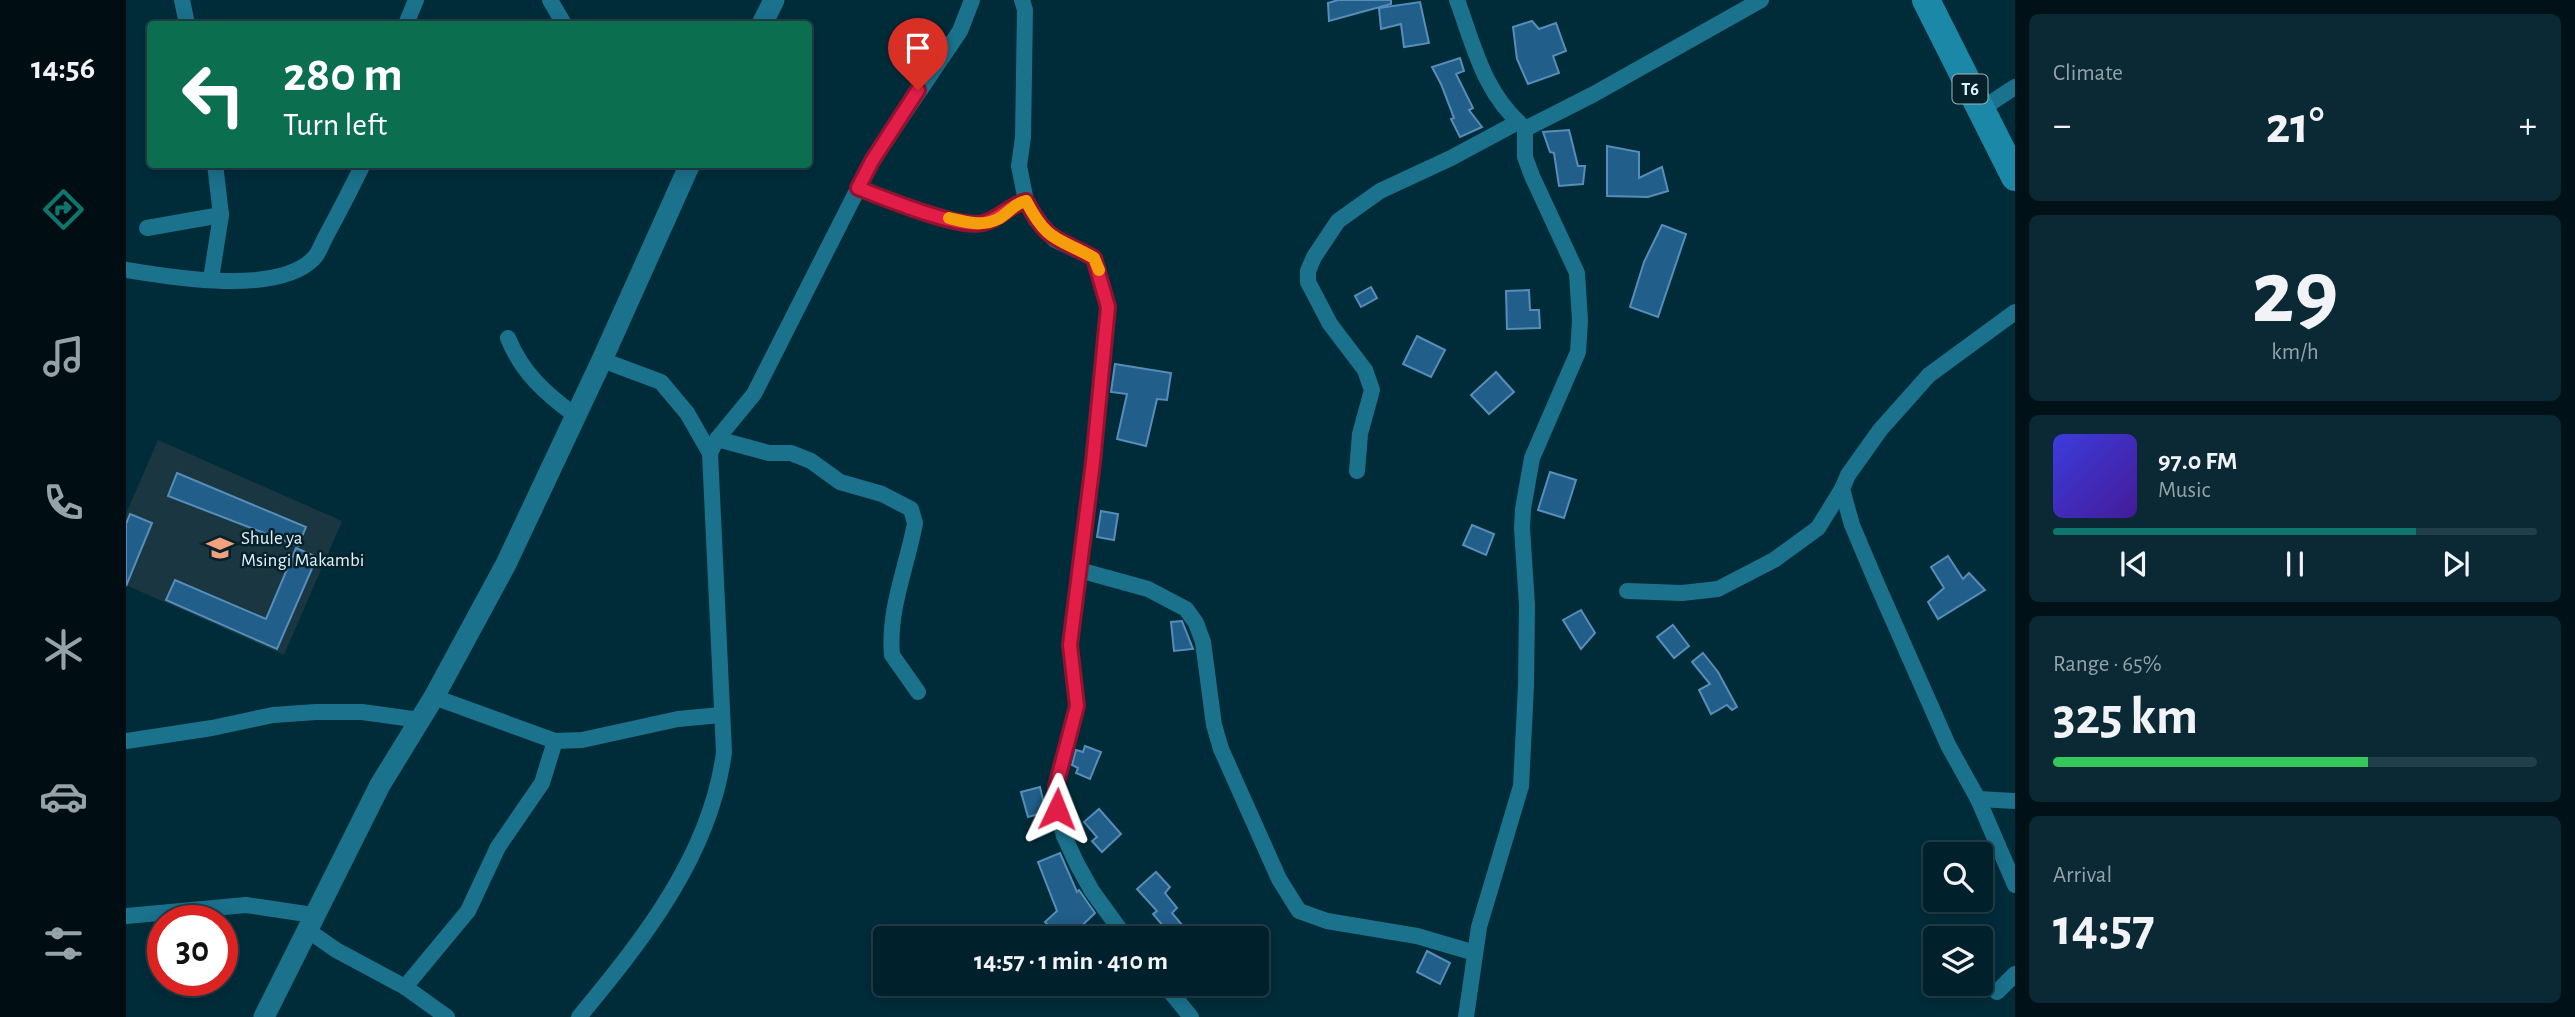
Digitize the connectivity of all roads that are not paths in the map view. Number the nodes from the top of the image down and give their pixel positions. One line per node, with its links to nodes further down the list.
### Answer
1 (183, 0): 10 (street)
2 (416, 0): 11 (street)
3 (550, 0): 12 (street)
4 (774, 0): 13 (street)
5 (972, 0): 21 (street)
6 (1022, 0): 22 (street)
7 (1457, 0): 16 (street)
8 (1761, 0): 16 (street)
9 (1926, 0): 15 (highway, T6)
10 (186, 21)
11 (407, 21)
12 (562, 21)
13 (764, 21)
14 (2015, 87): 15 (street)
15 (1980, 110): 20 (highway, T6)
16 (1522, 125): 32 (street); 48 (street)
17 (215, 168): 23 (street)
18 (361, 168): 26 (street)
19 (683, 169): 29 (street)
20 (2015, 177)
21 (858, 188): 22 (street); 31 (street)
22 (1026, 201): 34 (street)
23 (221, 215): 24 (street); 26 (street)
24 (147, 228)
25 (126, 270): 26 (street)
26 (211, 279)
27 (2015, 312): 33 (street)
28 (508, 338): 30 (street)
29 (602, 360): 30 (street); 31 (street)
30 (576, 416): 37 (street)
31 (714, 446): 36 (street); 38 (street)
32 (1357, 471)
33 (1842, 489): 35 (street); 42 (street)
34 (1079, 570): 47 (street); 48 (street)
35 (1626, 591)
36 (918, 692)
37 (434, 697): 39 (street); 41 (street)
38 (721, 715): 41 (street); 55 (street)
39 (419, 720): 40 (street); 46 (street)
40 (126, 741)
41 (555, 741): 50 (street)
42 (1978, 799): 43 (street); 44 (street)
43 (2015, 801)
44 (2015, 885)
45 (126, 916): 46 (street)
46 (309, 922): 50 (street); 53 (street)
47 (1118, 926)
48 (1475, 953): 57 (street)
49 (2015, 974): 51 (street)
50 (405, 986): 54 (street)
51 (1997, 992)
52 (1174, 996): 56 (street)
53 (264, 1017)
54 (447, 1017)
55 (579, 1017)
56 (1192, 1017)
57 (1466, 1017)

